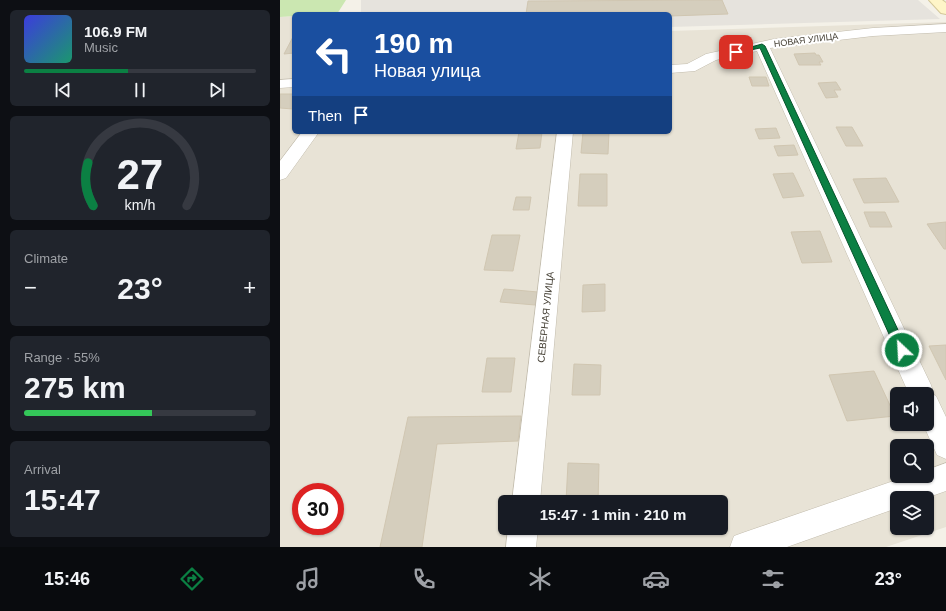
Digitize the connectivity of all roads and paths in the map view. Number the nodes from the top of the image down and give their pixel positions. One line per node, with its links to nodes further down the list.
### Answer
1 (935, 0): 2 (main road)
2 (946, 10)
3 (946, 28): 4 (street, НОВАЯ УЛИЦА)
4 (762, 46): 5 (street, НОВАЯ УЛИЦА); 11 (street)
5 (672, 69)
6 (292, 83): 7 (street)
7 (280, 84)
8 (309, 134): 10 (street)
9 (564, 134): 15 (street, СЕВЕРНАЯ УЛИЦА)
10 (280, 174)
11 (919, 387)
12 (934, 420): 13 (street)
13 (946, 446)
14 (946, 477): 18 (street)
15 (527, 495)
16 (522, 535): 17 (street)
17 (521, 547)
18 (745, 547)

